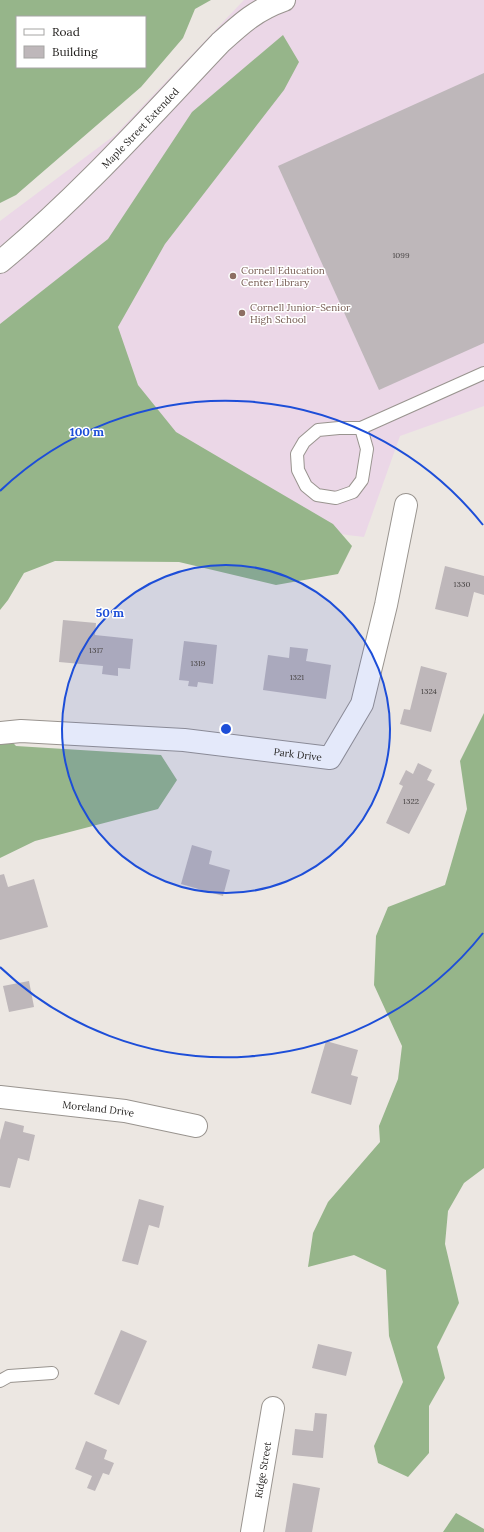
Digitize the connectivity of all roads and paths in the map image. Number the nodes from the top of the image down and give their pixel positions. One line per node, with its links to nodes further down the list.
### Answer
1 (284, 0): 2 (street, Maple Street Extended)
2 (0, 262)
3 (484, 373): 4 (lane)
4 (361, 428): 4 (lane)
5 (406, 505): 6 (street, Park Drive)
6 (0, 733)
7 (0, 1097): 8 (street, Moreland Drive)
8 (196, 1126)
9 (52, 1373): 10 (lane)
10 (0, 1381)
11 (273, 1408): 12 (street, Ridge Street)
12 (252, 1532)

